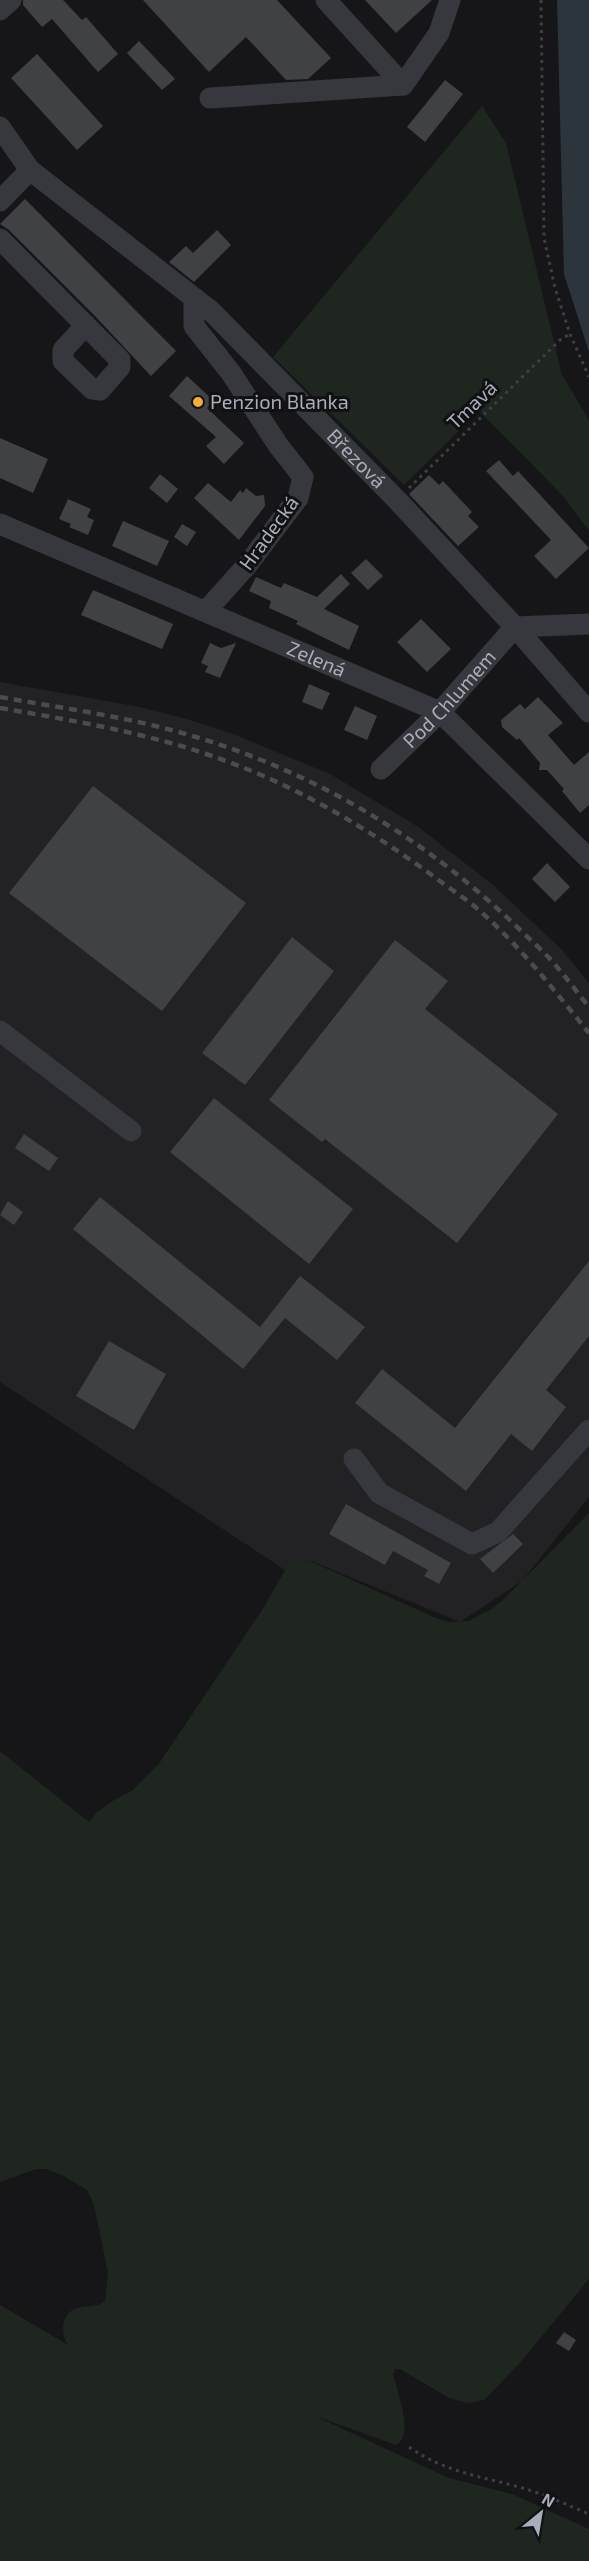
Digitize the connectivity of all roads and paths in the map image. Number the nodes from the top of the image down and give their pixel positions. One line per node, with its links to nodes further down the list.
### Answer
1 (11, 0): 5 (street)
2 (326, 0): 6 (street)
3 (450, 0): 6 (street)
4 (541, 0): 14 (path)
5 (0, 10)
6 (403, 86): 7 (street)
7 (210, 98)
8 (0, 127): 9 (street, Březová)
9 (30, 170): 10 (street); 12 (street, Březová)
10 (0, 201)
11 (0, 239): 13 (street)
12 (194, 298): 16 (street, Březová); 18 (street, Hradecká)
13 (86, 325)
14 (570, 334): 15 (path); 16 (path, Tmavá)
15 (589, 378)
16 (397, 500): 20 (street, Březová)
17 (0, 524): 18 (street, Zelená)
18 (206, 611): 21 (street, Zelená)
19 (589, 624): 20 (street)
20 (515, 627): 21 (street, Pod Chlumem); 22 (street, Březová)
21 (440, 712): 23 (street, Pod Chlumem); 24 (street, Zelená)
22 (589, 712)
23 (381, 769)
24 (589, 859)
25 (0, 1031): 26 (street)
26 (131, 1131)
27 (589, 1430): 28 (street)
28 (354, 1459)
29 (409, 2447): 30 (path)
30 (589, 2514)

